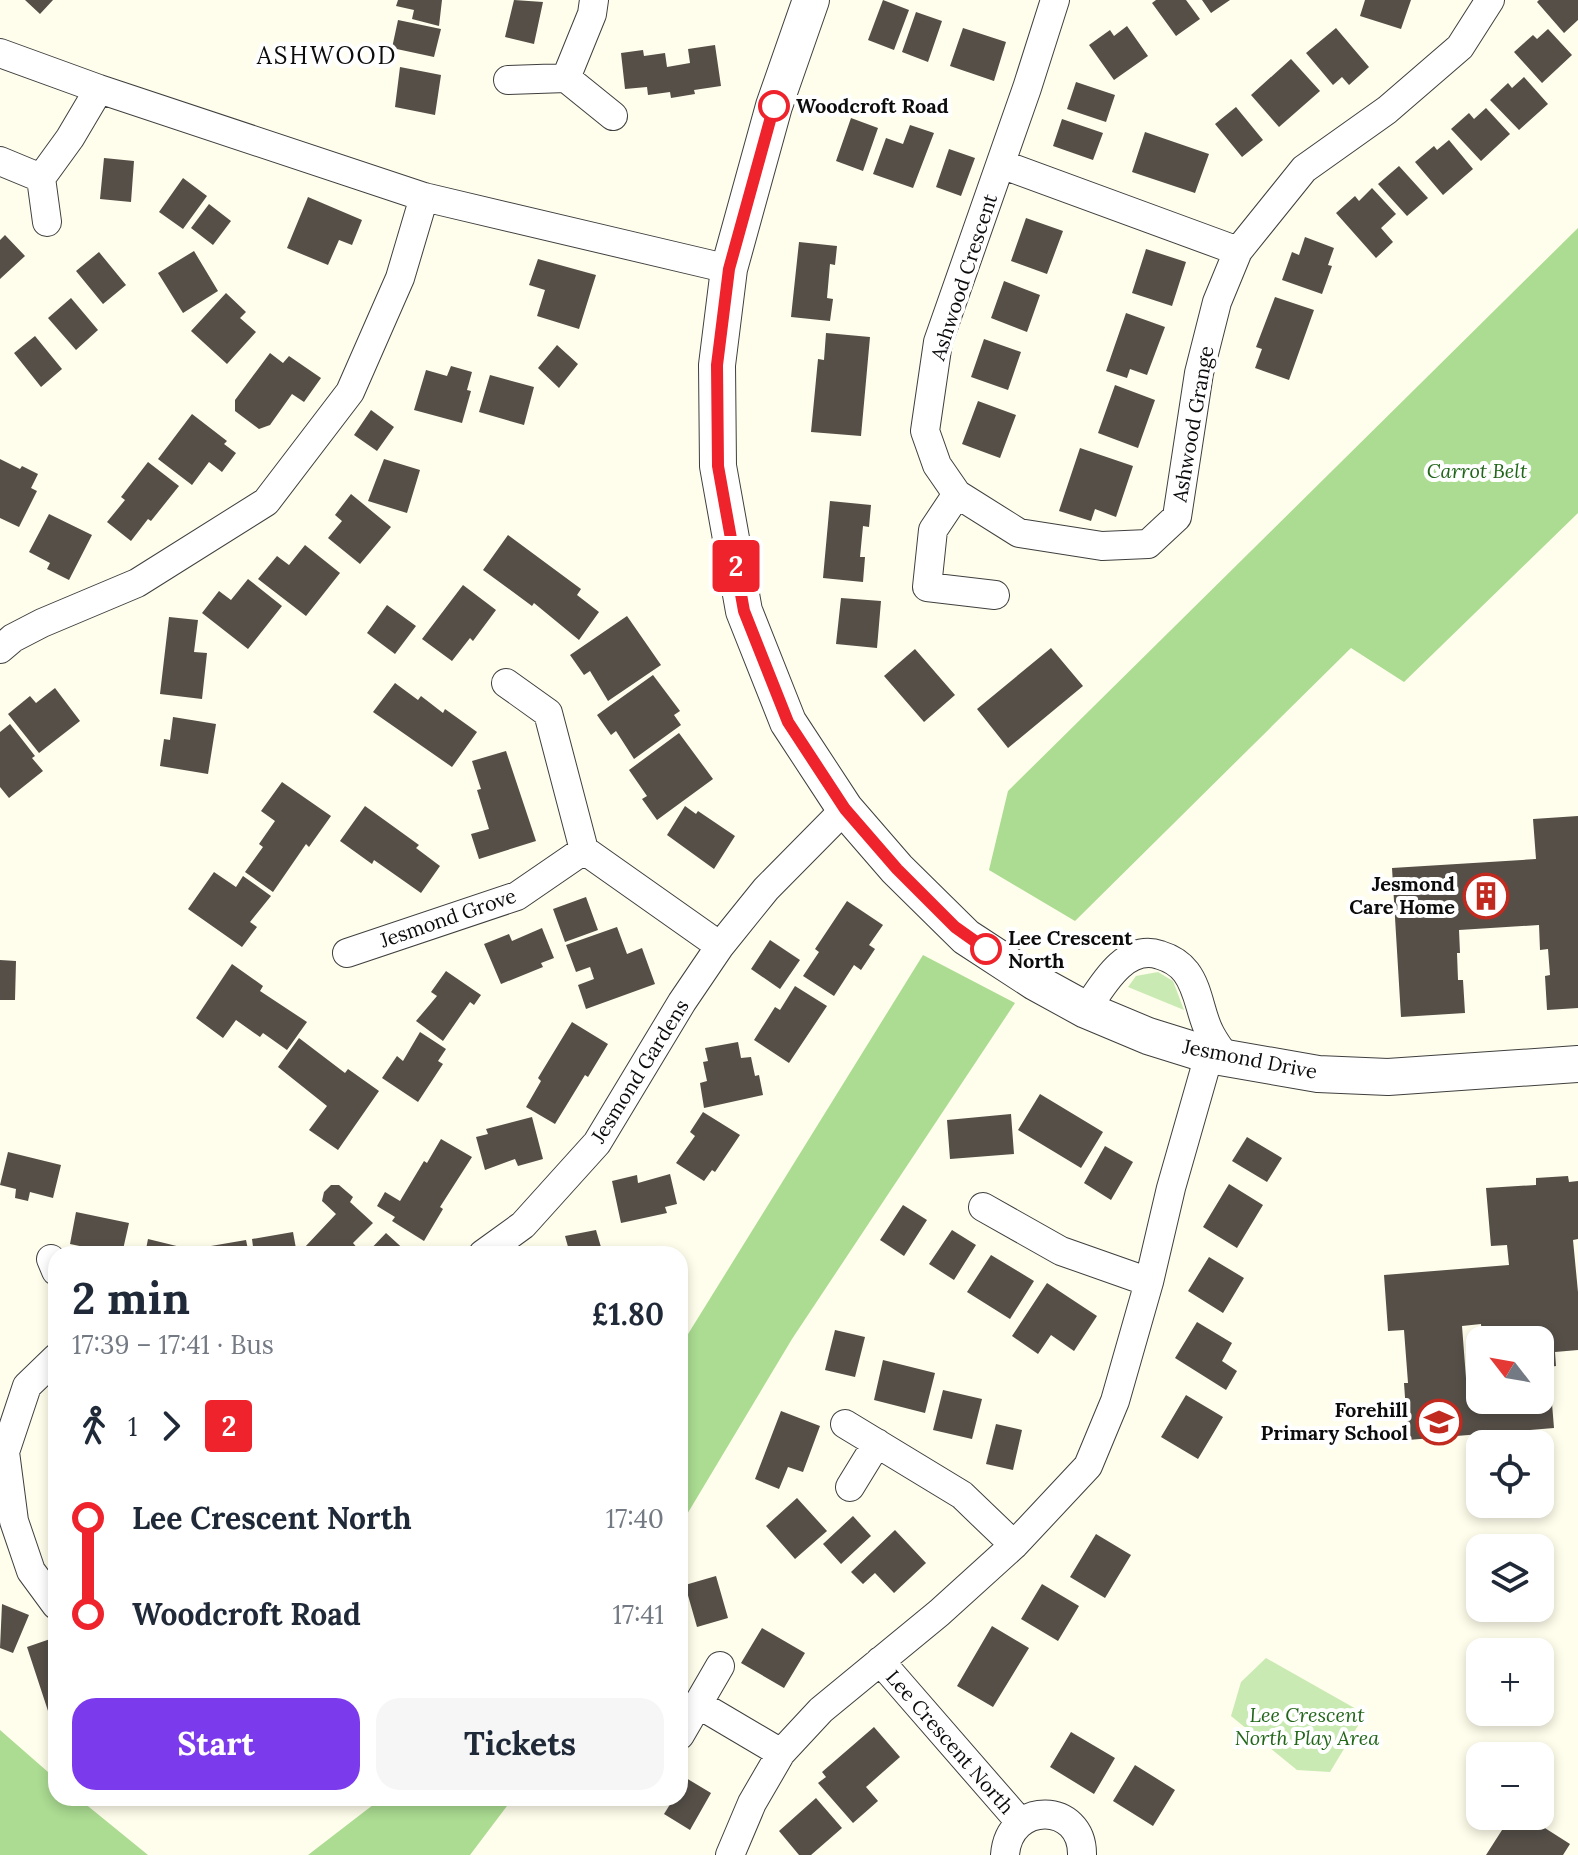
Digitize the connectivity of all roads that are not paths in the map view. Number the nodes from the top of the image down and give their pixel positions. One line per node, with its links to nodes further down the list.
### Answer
1 (594, 0): 6 (street)
2 (811, 0): 16 (street, Jesmond Drive)
3 (1055, 0): 11 (street, Ashwood Crescent)
4 (1490, 0): 15 (street, Ashwood Grange)
5 (0, 53): 8 (street)
6 (566, 78): 7 (street); 9 (street)
7 (508, 80)
8 (99, 89): 12 (street); 13 (street)
9 (613, 116)
10 (0, 161): 12 (street)
11 (1001, 164): 15 (street); 17 (street, Ashwood Crescent)
12 (41, 178): 14 (street)
13 (424, 197): 16 (street); 20 (street)
14 (47, 222)
15 (1238, 251): 18 (street, Ashwood Grange)
16 (729, 269): 22 (street, Jesmond Drive)
17 (957, 494): 18 (street, Ashwood Crescent); 19 (street)
18 (1102, 546)
19 (995, 595)
20 (4, 635)
21 (506, 683): 23 (street)
22 (845, 809): 24 (street, Jesmond Gardens); 26 (street, Jesmond Drive)
23 (584, 850): 24 (street); 25 (street, Jesmond Grove)
24 (720, 946): 30 (street, Jesmond Gardens)
25 (347, 953)
26 (1086, 1010): 27 (street, Jesmond Drive); 27 (street)
27 (1217, 1056): 28 (street, Jesmond Drive); 31 (street, Lee Crescent North)
28 (1578, 1064)
29 (983, 1207): 31 (street)
30 (494, 1246)
31 (1149, 1282): 37 (street, Lee Crescent North)
32 (48, 1366): 35 (street)
33 (845, 1424): 34 (street)
34 (877, 1443): 36 (street); 37 (street)
35 (3, 1451): 38 (street)
36 (850, 1487)
37 (1014, 1545): 39 (street, Lee Crescent North)
38 (48, 1594)
39 (880, 1661): 43 (street, Lee Crescent North); 44 (street, Lee Crescent North)
40 (720, 1666): 41 (street)
41 (698, 1704): 42 (street); 43 (street)
42 (688, 1721)
43 (781, 1753): 45 (street, Lee Crescent North)
44 (1020, 1822): 46 (street, Lee Crescent North); 47 (street, Lee Crescent North)
45 (730, 1855)
46 (1005, 1855)
47 (1082, 1855)

